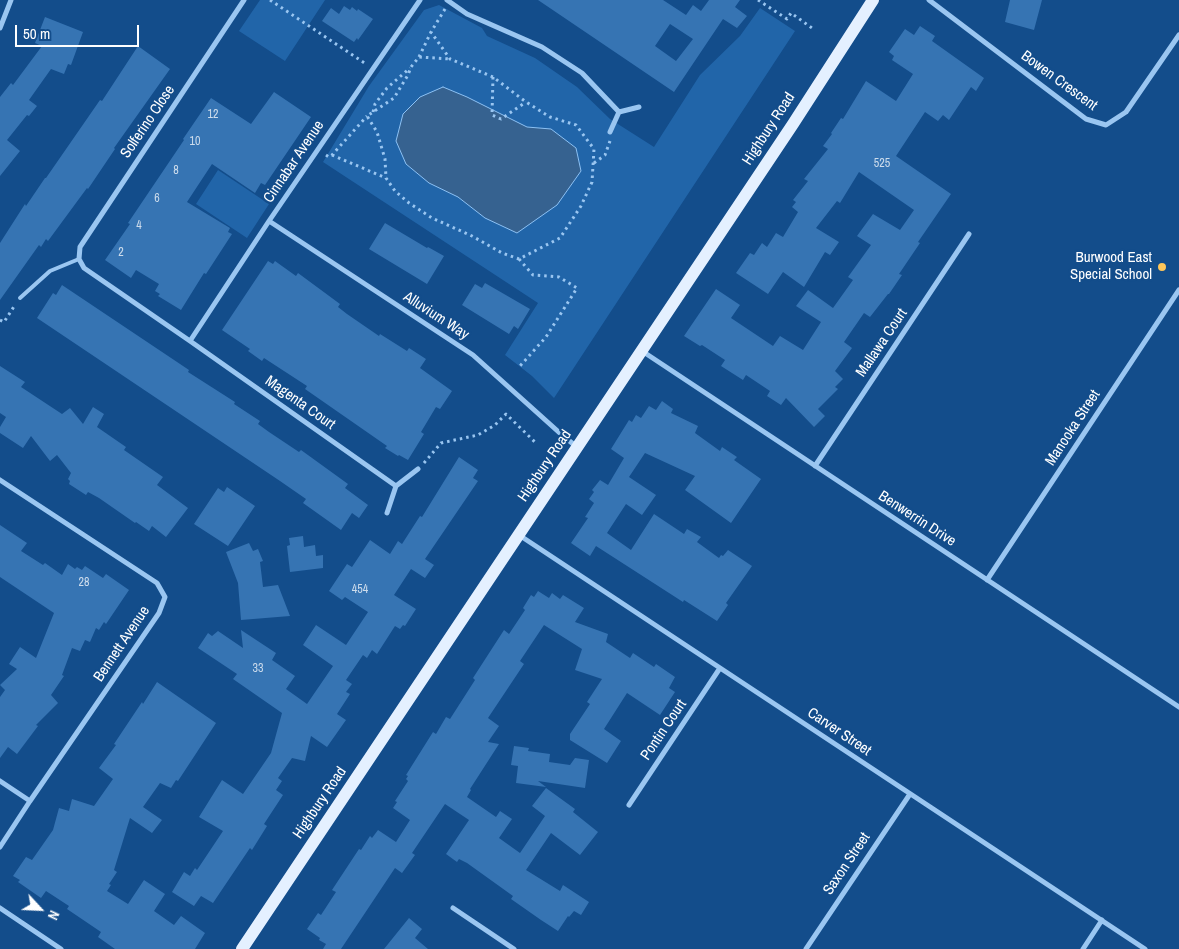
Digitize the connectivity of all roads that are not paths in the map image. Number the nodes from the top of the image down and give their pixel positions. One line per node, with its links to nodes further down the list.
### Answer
1 (11, 0): 7 (street)
2 (244, 0): 14 (street, Solferino Close)
3 (420, 0): 12 (street, Cinnabar Avenue)
4 (873, 0): 18 (main road, Highbury Road)
5 (930, 0): 8 (street, Bowen Crescent)
6 (448, 1): 10 (street)
7 (0, 28)
8 (1179, 35)
9 (639, 107): 10 (street)
10 (619, 112): 11 (street)
11 (610, 132)
12 (269, 221): 17 (street, Cinnabar Avenue); 19 (street, Alluvium Way)
13 (969, 234): 20 (street, Mallawa Court)
14 (79, 259): 16 (lane); 17 (street)
15 (1179, 290): 26 (street, Manooka Street)
16 (20, 298)
17 (190, 341): 23 (street, Magenta Court)
18 (641, 351): 19 (main road, Highbury Road); 20 (street, Benwerrin Drive)
19 (577, 447): 25 (main road, Highbury Road)
20 (814, 466): 26 (street, Benwerrin Drive)
21 (418, 470): 23 (street)
22 (0, 480): 31 (street, Bennett Avenue)
23 (396, 486): 24 (street)
24 (386, 513)
25 (519, 534): 27 (street, Carver Street); 38 (main road, Highbury Road)
26 (988, 580): 28 (street, Benwerrin Drive)
27 (720, 668): 30 (street, Carver Street); 32 (street, Pontin Court)
28 (1179, 707)
29 (0, 781): 31 (street)
30 (910, 794): 36 (street, Carver Street); 40 (street, Saxon Street)
31 (30, 801): 33 (street, Bennett Avenue)
32 (629, 805)
33 (0, 847)
34 (0, 908): 37 (street)
35 (453, 908): 39 (street)
36 (1102, 920): 41 (street); 42 (street, Carver Street)
37 (62, 949)
38 (242, 949)
39 (514, 949)
40 (806, 949)
41 (1083, 949)
42 (1145, 949)

